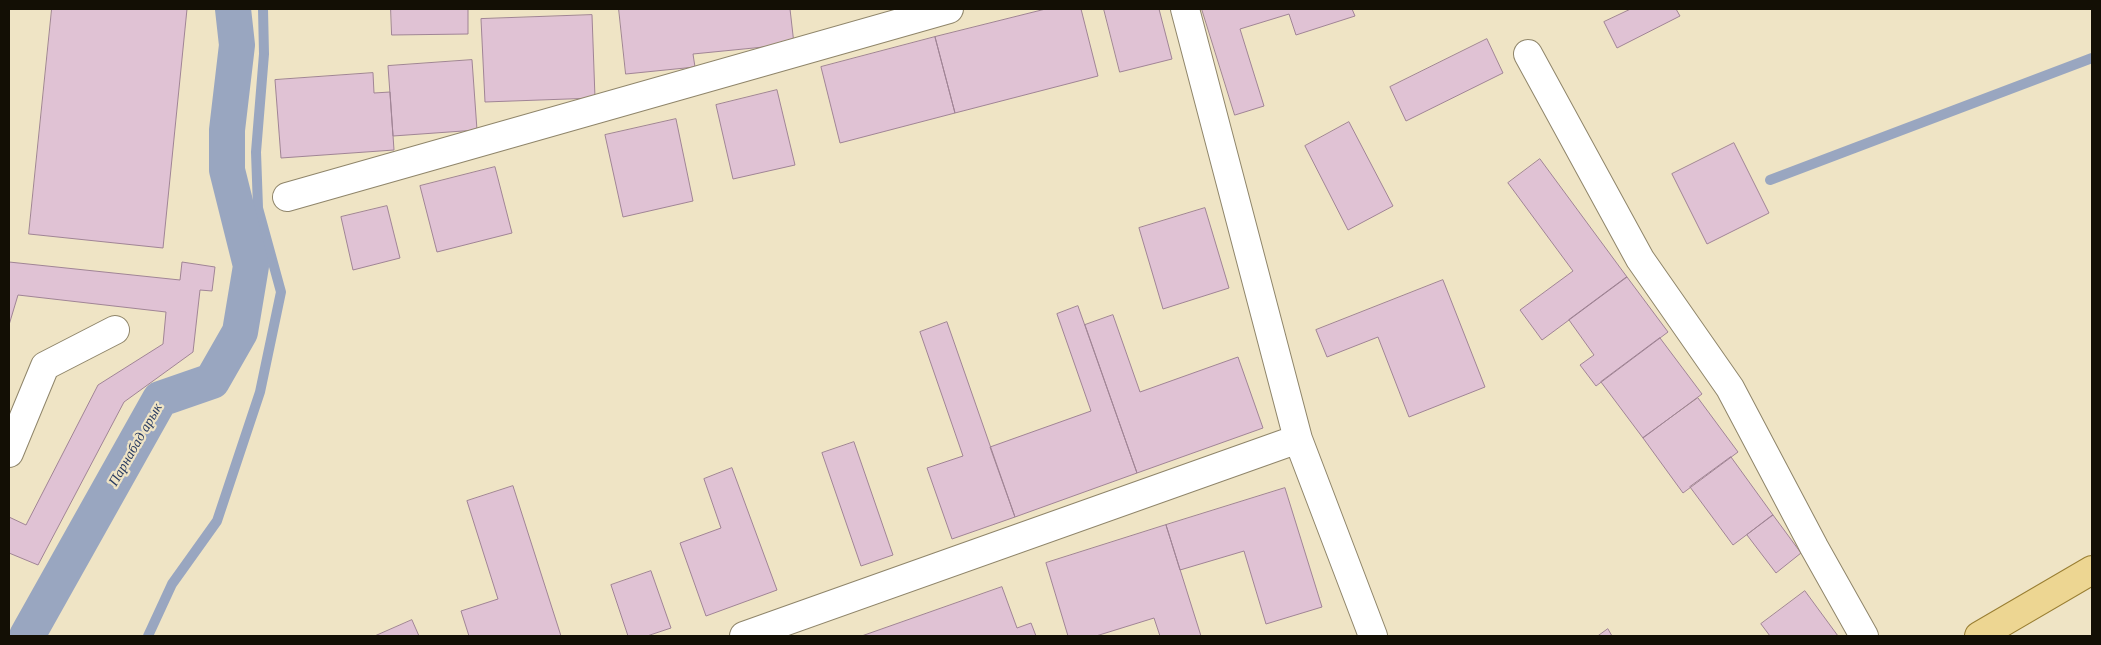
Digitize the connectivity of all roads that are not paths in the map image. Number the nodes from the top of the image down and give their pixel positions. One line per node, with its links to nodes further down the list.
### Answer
1 (949, 9): 4 (street)
2 (1185, 9): 6 (street)
3 (1528, 54): 11 (street)
4 (287, 197)
5 (115, 330): 7 (street)
6 (1298, 439): 9 (street); 10 (street)
7 (9, 453)
8 (2092, 570): 12 (main road)
9 (744, 636)
10 (1373, 636)
11 (1864, 636)
12 (1979, 636)

